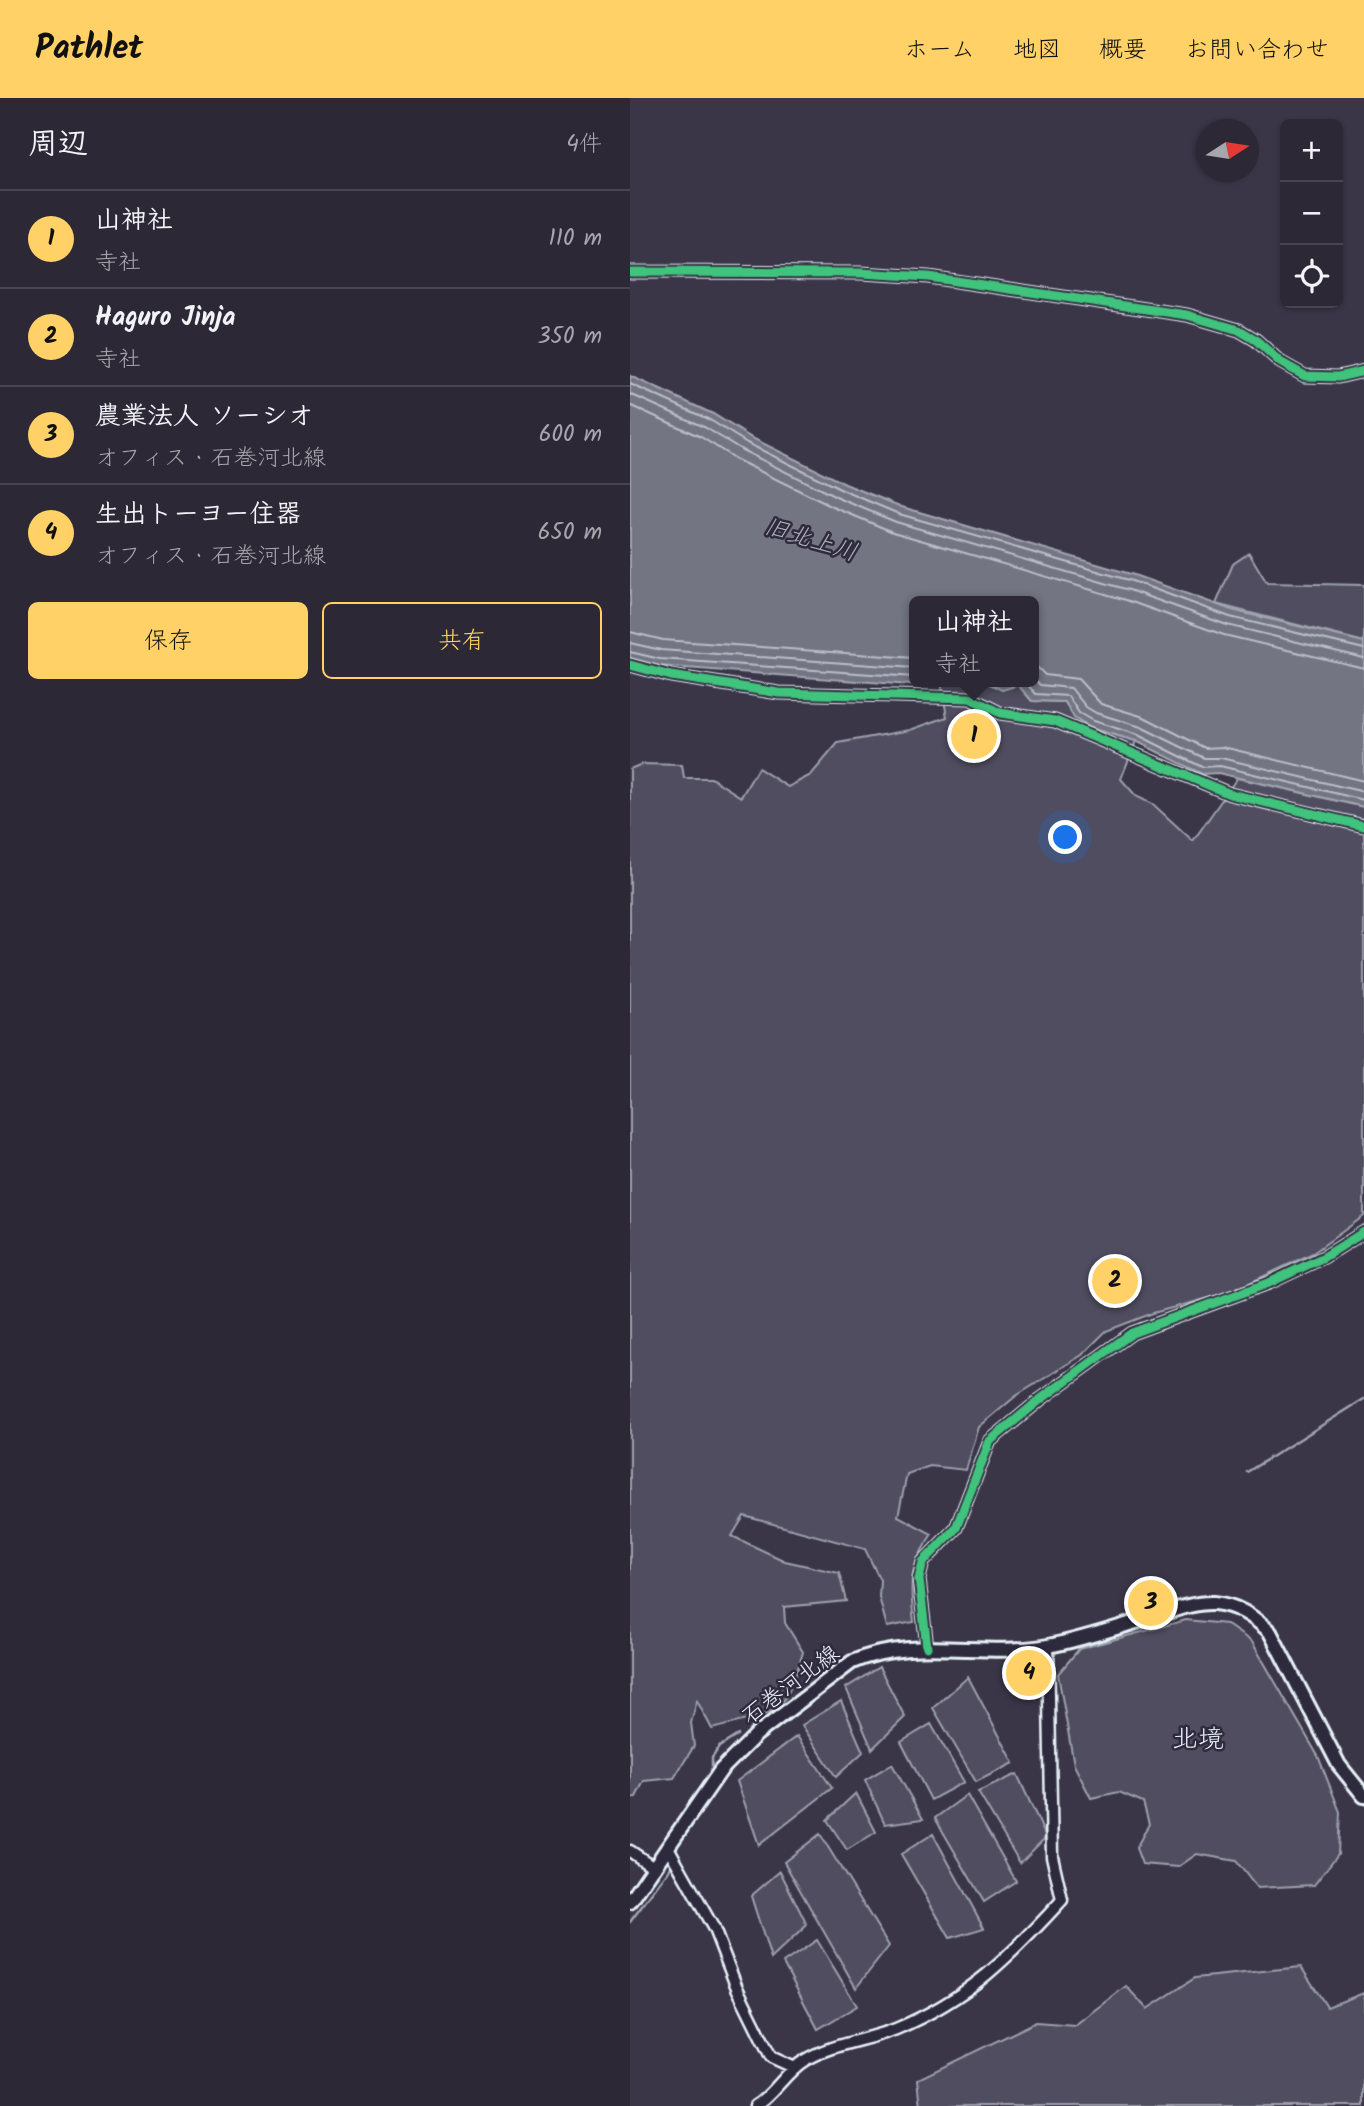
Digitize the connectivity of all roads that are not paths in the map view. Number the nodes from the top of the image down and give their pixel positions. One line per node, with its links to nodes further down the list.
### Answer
1 (630, 272): 2 (street)
2 (1364, 371)
3 (630, 665): 4 (street)
4 (1364, 826)
5 (1364, 1232): 7 (street)
6 (1048, 1646): 7 (main road, 石巻河北線); 8 (main road, 石巻河北線); 13 (street)
7 (927, 1647): 9 (main road, 石巻河北線)
8 (1364, 1796)
9 (668, 1849): 11 (main road, 石巻河北線); 13 (street)
10 (630, 1851): 11 (street)
11 (655, 1868): 12 (main road, 石巻河北線)
12 (630, 1902)
13 (795, 2068): 14 (street)
14 (755, 2106)

